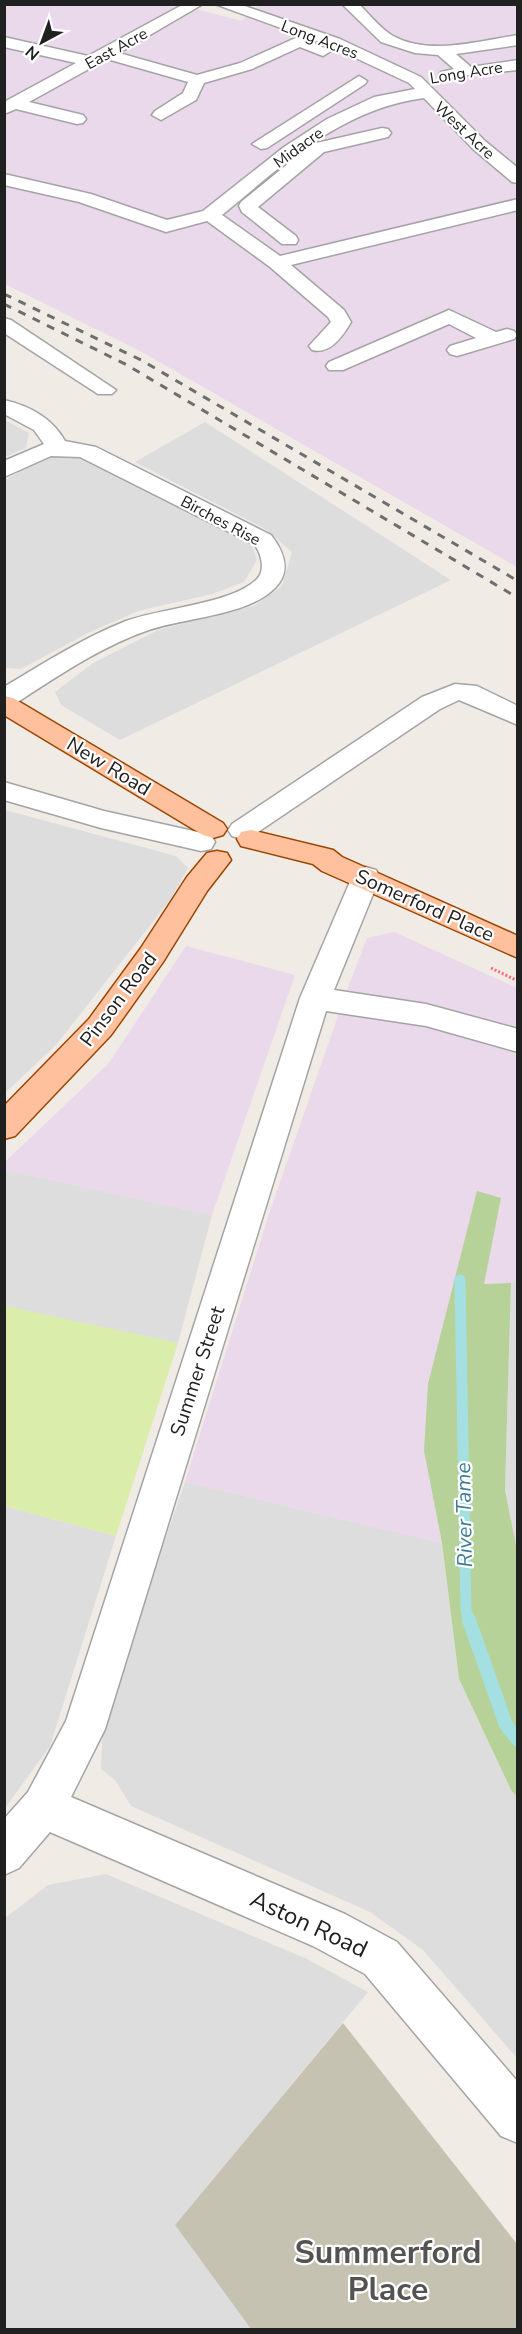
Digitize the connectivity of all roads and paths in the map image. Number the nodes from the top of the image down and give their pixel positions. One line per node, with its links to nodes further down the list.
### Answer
1 (196, 4): 9 (street, East Acre)
2 (222, 4): 5 (street, Long Acres)
3 (349, 4): 8 (street)
4 (245, 29): 5 (street)
5 (304, 39): 12 (street); 13 (street, Long Acres); 15 (street)
6 (518, 40): 8 (street)
7 (4, 42): 9 (street)
8 (443, 51): 11 (street)
9 (98, 58): 12 (street); 14 (street, East Acre)
10 (518, 64): 11 (street, Long Acre)
11 (467, 72): 13 (street, Long Acre)
12 (197, 80): 16 (street)
13 (420, 86): 17 (street, Midacre); 23 (street, West Acre)
14 (10, 107): 18 (street)
15 (315, 110): 17 (street); 20 (street)
16 (161, 115)
17 (340, 117): 21 (street, Midacre)
18 (77, 119)
19 (382, 133): 21 (street)
20 (261, 144)
21 (309, 145): 25 (street, Midacre); 26 (street)
22 (4, 178): 25 (street)
23 (518, 178)
24 (518, 204): 27 (street)
25 (210, 215): 27 (street)
26 (289, 240)
27 (277, 263): 31 (street)
28 (4, 324): 34 (street)
29 (514, 324): 30 (street)
30 (495, 339): 32 (street); 33 (street)
31 (318, 346)
32 (457, 350)
33 (336, 366)
34 (105, 390)
35 (4, 406): 36 (street)
36 (56, 446): 37 (street); 38 (street, Birches Rise)
37 (4, 470)
38 (4, 701): 41 (main road, New Road)
39 (518, 717): 41 (street)
40 (4, 791): 41 (street)
41 (228, 843): 42 (main road, Somerford Place); 46 (main road, Pinson Road)
42 (366, 877): 43 (main road, Somerford Place); 44 (street, Summer Street)
43 (518, 948)
44 (315, 998): 45 (street); 47 (street, Summer Street)
45 (518, 1041)
46 (4, 1127)
47 (43, 1807): 48 (street, Summer Street); 49 (street, Aston Road)
48 (4, 1852)
49 (518, 2119)

